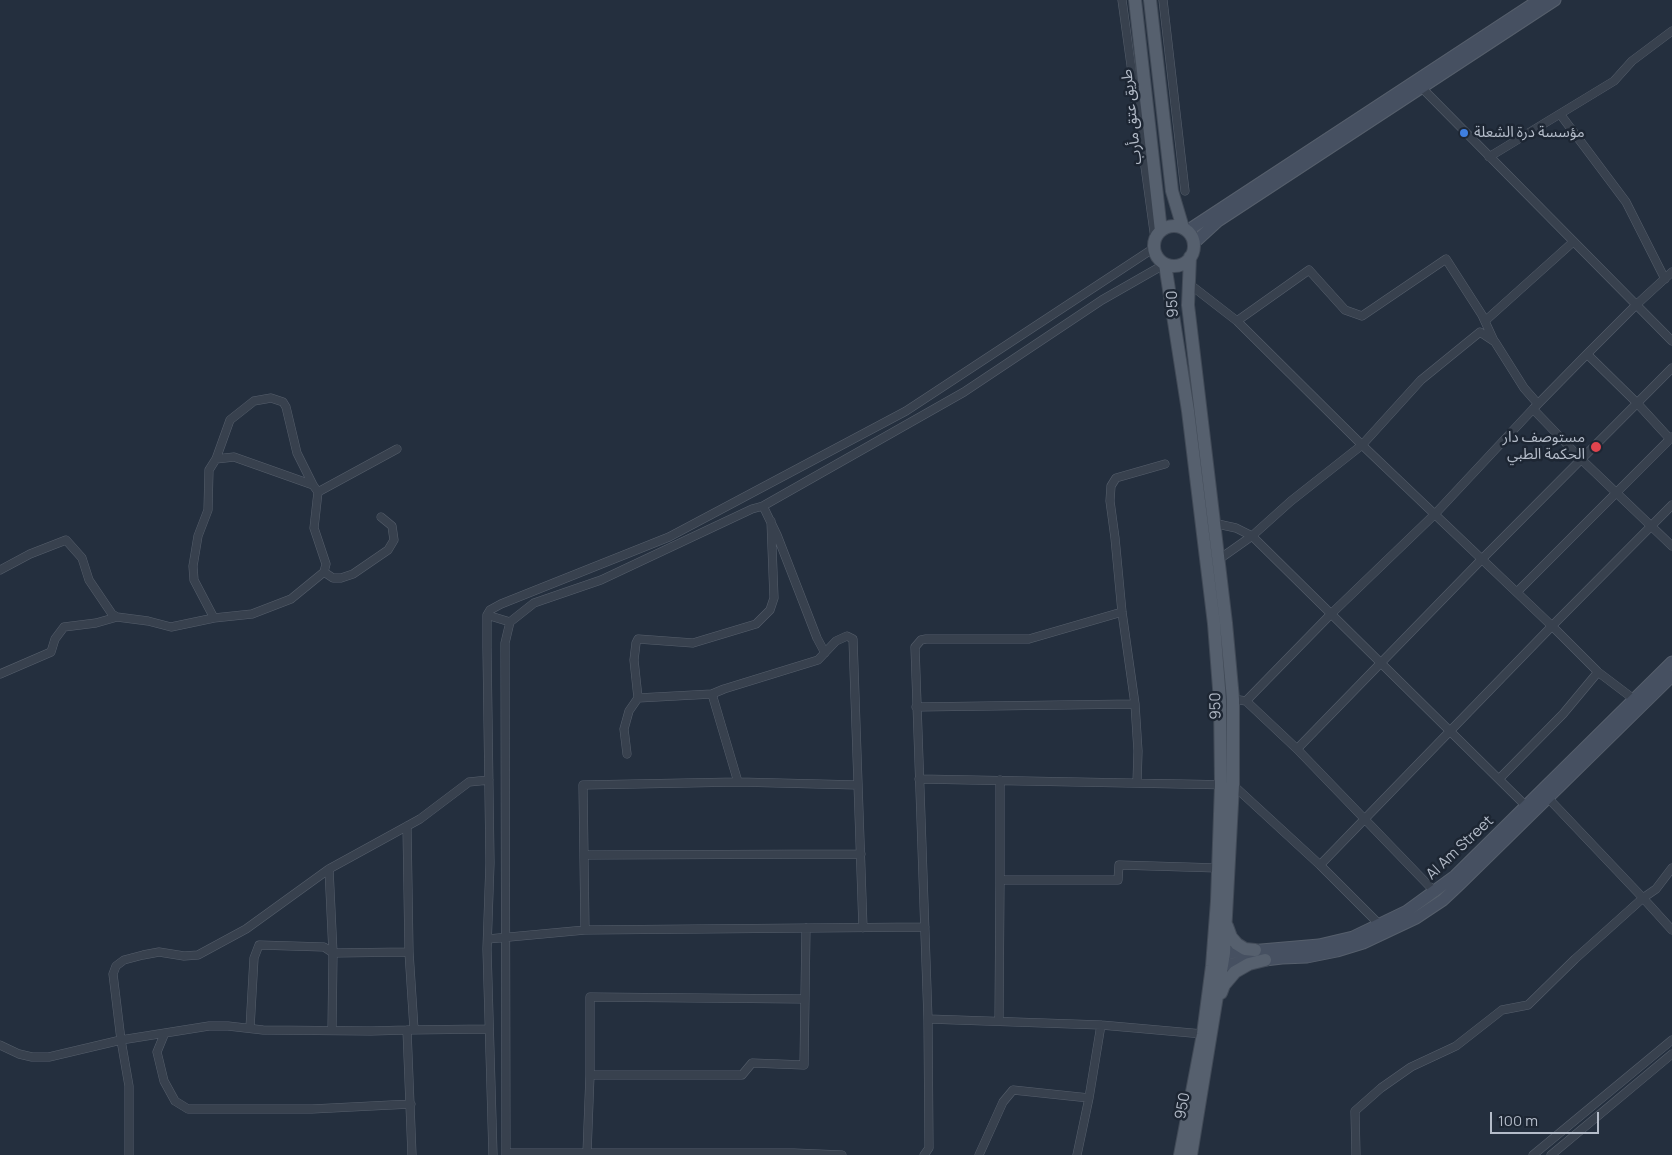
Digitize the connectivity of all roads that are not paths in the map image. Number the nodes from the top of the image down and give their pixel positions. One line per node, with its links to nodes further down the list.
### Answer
1 (1122, 0): 13 (street)
2 (1135, 0): 13 (main road, طريق عتق مأرب)
3 (1150, 0): 12 (main road, طريق عتق مأرب)
4 (1163, 0): 11 (street)
5 (1539, 0): 8 (main road)
6 (1555, 0): 8 (main road)
7 (1672, 32): 9 (street)
8 (1418, 84): 10 (street); 12 (main road); 15 (main road)
9 (1560, 114): 10 (street); 19 (street)
10 (1489, 157): 14 (street)
11 (1184, 191)
12 (1185, 230): 13 (main road); 15 (main road)
13 (1157, 240): 17 (main road); 39 (street)
14 (1573, 242): 21 (street); 23 (street)
15 (1194, 243): 16 (main road)
16 (1190, 257): 17 (main road); 20 (main road, 950 / 950)
17 (1165, 264): 41 (street); 51 (main road, 950)
18 (1672, 272): 19 (street)
19 (1665, 279): 21 (street)
20 (1188, 283): 22 (street); 46 (main road, 950 / 950)
21 (1636, 305): 25 (street); 26 (street)
22 (1237, 320): 23 (street); 31 (street)
23 (1485, 321): 24 (street)
24 (1495, 342): 29 (street); 31 (street)
25 (1672, 342)
26 (1588, 354): 28 (street); 29 (street)
27 (1672, 368): 28 (street)
28 (1637, 403): 30 (street); 34 (street)
29 (1535, 407): 34 (street); 43 (street)
30 (1671, 438): 38 (street)
31 (1362, 446): 43 (street); 48 (street)
32 (397, 449): 37 (street)
33 (216, 459): 36 (street); 36 (street); 59 (street)
34 (1581, 459): 38 (street); 50 (street)
35 (1165, 464): 55 (street)
36 (312, 485): 37 (street)
37 (318, 492): 53 (street)
38 (1617, 493): 47 (street); 54 (street)
39 (746, 496): 42 (street); 57 (street)
40 (1672, 505): 47 (street)
41 (763, 506): 42 (street); 45 (street)
42 (752, 509): 60 (street)
43 (1435, 514): 50 (street); 56 (street)
44 (382, 517): 53 (street)
45 (771, 521): 62 (street); 69 (street)
46 (1213, 523): 48 (street); 51 (main road, 950 / 950)
47 (1652, 526): 49 (street); 61 (street)
48 (1252, 536): 51 (street); 56 (street)
49 (1672, 546)
50 (1482, 559): 54 (street); 64 (street)
51 (1213, 561): 70 (main road, 950 / 950); 87 (main road, 950)
52 (0, 570): 58 (street)
53 (324, 572): 59 (street)
54 (1517, 592): 61 (street)
55 (1122, 612): 73 (street); 74 (street)
56 (1331, 614): 64 (street); 72 (street)
57 (487, 615): 60 (street); 76 (street)
58 (117, 617): 59 (street); 66 (street)
59 (214, 618)
60 (510, 622): 77 (street)
61 (1552, 626): 65 (street); 75 (street)
62 (825, 652): 68 (street); 86 (street)
63 (1672, 662): 71 (main road, Al Am Street)
64 (1381, 664): 75 (street); 78 (street)
65 (1598, 672): 71 (street); 81 (street)
66 (0, 674)
67 (1672, 676): 88 (main road, Al Am Street)
68 (712, 694): 69 (street); 84 (street)
69 (638, 698): 79 (street)
70 (1233, 699): 72 (street); 87 (main road, 950 / 950)
71 (1635, 700): 89 (main road, Al Am Street)
72 (1246, 701): 78 (street)
73 (1135, 704): 74 (street); 85 (street)
74 (916, 707): 80 (street)
75 (1450, 732): 81 (street); 90 (street)
76 (488, 733): 77 (street); 82 (street)
77 (505, 733): 95 (street)
78 (1297, 749): 90 (street)
79 (627, 754)
80 (919, 779): 83 (street); 105 (street)
81 (1498, 779): 89 (street)
82 (489, 780): 91 (street); 94 (street)
83 (1000, 780): 85 (street); 100 (street)
84 (738, 782): 86 (street); 93 (street)
85 (1137, 783): 87 (street)
86 (858, 785): 92 (street)
87 (1227, 785): 96 (street); 97 (main road, 950); 103 (main road, 950 / 950)
88 (1549, 798): 102 (street); 116 (main road, Al Am Street)
89 (1526, 806): 101 (main road, Al Am Street)
90 (1366, 820): 96 (street); 101 (street)
91 (407, 826): 99 (street); 113 (street)
92 (861, 854): 93 (street); 107 (street)
93 (584, 855): 108 (street)
94 (490, 863): 95 (street); 111 (street)
95 (505, 863): 110 (street)
96 (1320, 865): 104 (street)
97 (1218, 868): 100 (street); 115 (main road, 950)
98 (1672, 868): 102 (street)
99 (330, 869): 114 (street); 128 (street)
100 (1000, 880): 120 (street)
101 (1435, 892): 104 (main road, Al Am Street)
102 (1643, 898): 109 (street); 149 (street)
103 (1226, 919): 112 (main road); 115 (main road, 950 / 950)
104 (1380, 925): 112 (main road, Al Am Street)
105 (925, 927): 107 (street); 119 (street)
106 (806, 928): 107 (street); 108 (street); 117 (street)
107 (863, 928)
108 (585, 930): 110 (street)
109 (1672, 930)
110 (505, 937): 111 (street); 136 (street)
111 (488, 939): 123 (street)
112 (1255, 950): 115 (main road, Al Am Street)
113 (409, 952): 114 (street); 125 (street)
114 (333, 954): 122 (street); 124 (street)
115 (1218, 960): 116 (main road, Al Am Street); 118 (main road, 950 / 950); 127 (main road, 950)
116 (1264, 960): 118 (main road)
117 (805, 999): 132 (street); 132 (street)
118 (1218, 1000): 148 (main road, 950 / 950)
119 (928, 1018): 120 (street); 144 (street)
120 (999, 1021): 121 (street)
121 (1101, 1025): 127 (street); 133 (street)
122 (250, 1028): 124 (street); 126 (street)
123 (489, 1029): 125 (street); 142 (street)
124 (332, 1030): 125 (street)
125 (410, 1030): 134 (street)
126 (164, 1034): 128 (street); 134 (street)
127 (1203, 1034): 147 (main road, 950)
128 (121, 1040): 130 (street); 140 (street)
129 (1672, 1040): 150 (street)
130 (0, 1045)
131 (1672, 1054): 151 (street)
132 (590, 1074): 135 (street)
133 (1089, 1098): 145 (street); 146 (street)
134 (411, 1104): 141 (street)
135 (587, 1153): 136 (street); 137 (street)
136 (506, 1154)
137 (654, 1154): 138 (street)
138 (723, 1154): 139 (street)
139 (794, 1154): 143 (street)
140 (128, 1155)
141 (412, 1155)
142 (493, 1155)
143 (842, 1155)
144 (924, 1155)
145 (979, 1155)
146 (1077, 1155)
147 (1180, 1155)
148 (1191, 1155)
149 (1356, 1155)
150 (1534, 1155)
151 (1551, 1155)

